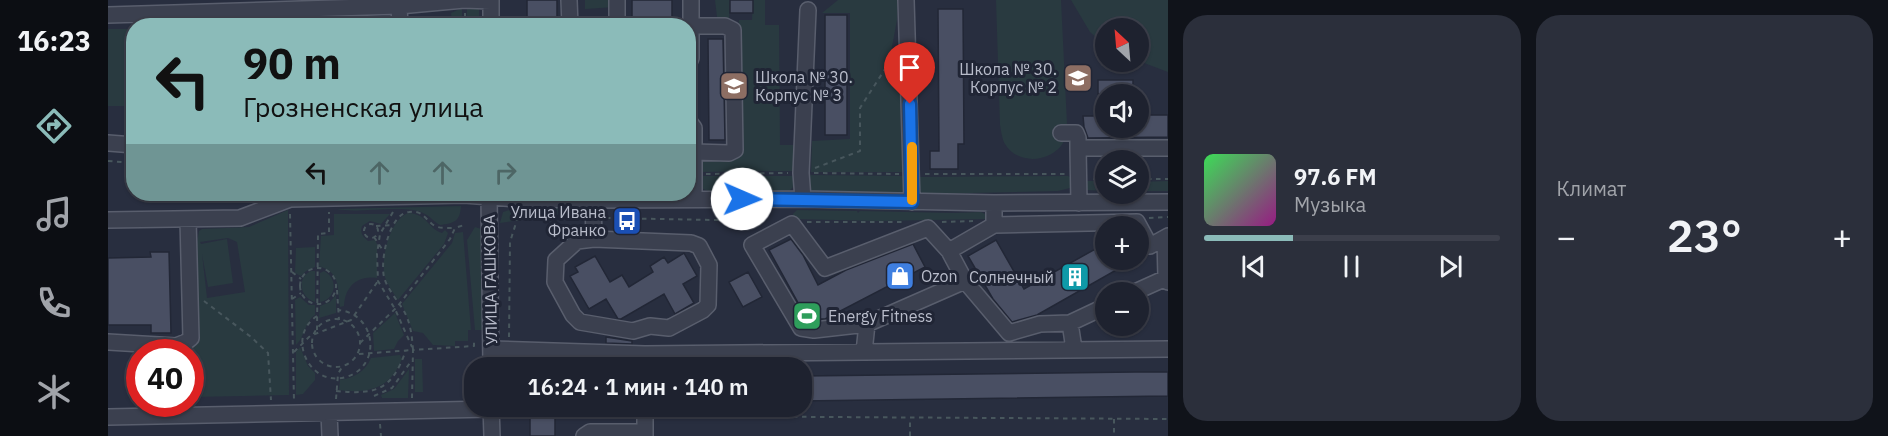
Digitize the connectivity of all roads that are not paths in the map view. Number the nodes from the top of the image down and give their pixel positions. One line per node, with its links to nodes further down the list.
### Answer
1 (491, 0): 6 (street); 15 (street)
2 (569, 0): 16 (street)
3 (617, 0): 17 (street)
4 (691, 0): 18 (street)
5 (906, 0): 33 (street)
6 (436, 2): 9 (street)
7 (271, 5): 8 (street); 10 (street)
8 (203, 6): 12 (street)
9 (399, 6): 10 (street); 14 (street)
10 (296, 8): 13 (street)
11 (808, 10): 28 (street)
12 (108, 15)
13 (293, 18)
14 (400, 18)
15 (491, 18)
16 (570, 18)
17 (617, 18)
18 (691, 18)
19 (696, 26): 27 (street)
20 (1061, 133): 23 (street)
21 (108, 143): 22 (street)
22 (126, 144)
23 (1078, 148): 26 (street); 36 (street)
24 (1168, 148): 25 (street)
25 (1149, 150)
26 (1095, 151)
27 (696, 152)
28 (797, 199): 29 (street); 33 (street); 39 (street)
29 (696, 200)
30 (277, 201): 37 (street)
31 (489, 201): 51 (street, УЛИЦА ГАШКОВА)
32 (593, 201): 42 (street)
33 (912, 202): 35 (street)
34 (1168, 202): 36 (street)
35 (994, 203): 36 (street); 40 (street)
36 (1079, 203)
37 (188, 219): 38 (street); 50 (street)
38 (108, 220)
39 (792, 223): 43 (street); 49 (street)
40 (994, 223): 41 (street); 43 (street)
41 (1166, 237): 44 (street)
42 (594, 239): 42 (street)
43 (949, 251): 45 (street)
44 (1167, 280): 46 (street)
45 (965, 281): 48 (street); 49 (street)
46 (1149, 287)
47 (1095, 311): 48 (street)
48 (1070, 323): 52 (street)
49 (867, 324): 54 (street)
50 (108, 342)
51 (491, 349): 55 (street, УЛИЦА ГАШКОВА); 56 (street)
52 (1074, 349): 53 (street); 54 (street)
53 (1168, 349)
54 (864, 352): 57 (street)
55 (491, 357)
56 (596, 357)
57 (742, 357)
58 (464, 409): 59 (street)
59 (329, 412): 60 (street); 63 (street)
60 (108, 417)
61 (491, 417): 64 (street)
62 (645, 423): 65 (street)
63 (330, 436)
64 (492, 436)
65 (584, 436)

